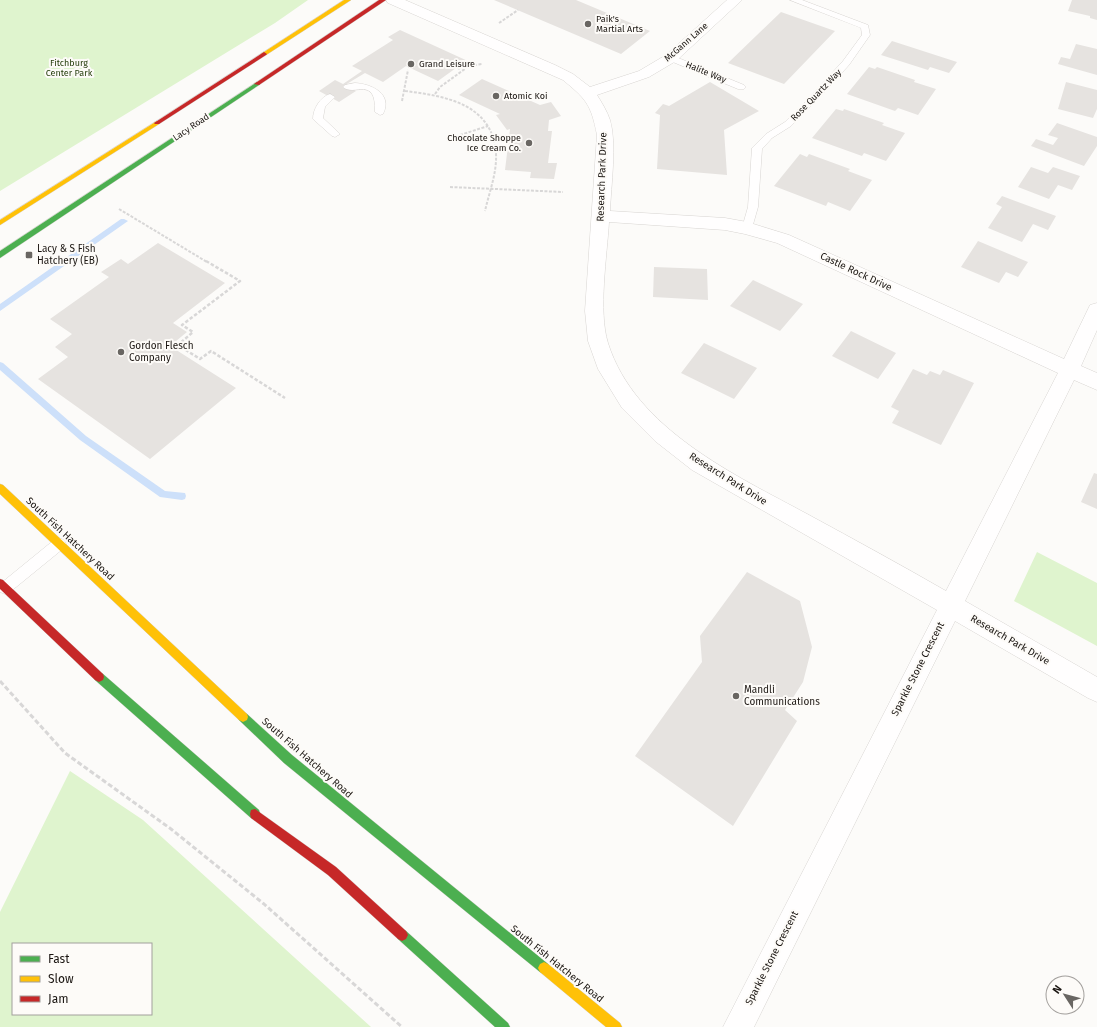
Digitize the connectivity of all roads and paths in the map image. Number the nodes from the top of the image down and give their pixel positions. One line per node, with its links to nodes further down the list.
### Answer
1 (348, 0): 28 (main road)
2 (383, 0): 30 (main road, Lacy Road)
3 (393, 0): 14 (street, Research Park Drive)
4 (735, 0): 8 (street, McGann Lane)
5 (794, 0): 29 (lane, Rose Quartz Way)
6 (518, 10): 7 (path)
7 (502, 21)
8 (671, 58): 12 (lane, Halite Way); 14 (street, McGann Lane)
9 (482, 64): 15 (path)
10 (408, 70): 13 (path)
11 (348, 87): 18 (lane)
12 (742, 87)
13 (405, 91): 15 (path); 17 (path)
14 (588, 93): 27 (street, Research Park Drive)
15 (435, 94): 19 (path)
16 (330, 98): 20 (lane)
17 (402, 105)
18 (380, 112)
19 (488, 126): 21 (path); 23 (path)
20 (335, 134)
21 (460, 135)
22 (450, 187): 23 (path)
23 (490, 189): 24 (path); 26 (path)
24 (563, 192)
25 (119, 209): 34 (path)
26 (484, 211)
27 (601, 216): 29 (street, Castle Rock Drive); 38 (street, Research Park Drive)
28 (0, 223)
29 (747, 228): 32 (street, Castle Rock Drive)
30 (0, 255)
31 (1097, 310): 32 (street, Sparkle Stone Crescent)
32 (1070, 370): 33 (street, Castle Rock Drive); 38 (street, Sparkle Stone Crescent)
33 (1097, 382)
34 (285, 398)
35 (0, 488): 36 (main road, South Fish Hatchery Road)
36 (59, 544): 37 (lane); 43 (main road, South Fish Hatchery Road)
37 (2, 585): 42 (main road)
38 (950, 605): 40 (street, Research Park Drive); 44 (street, Sparkle Stone Crescent)
39 (0, 681): 41 (path)
40 (1097, 690)
41 (402, 1027)
42 (504, 1027)
43 (616, 1027)
44 (738, 1027)

